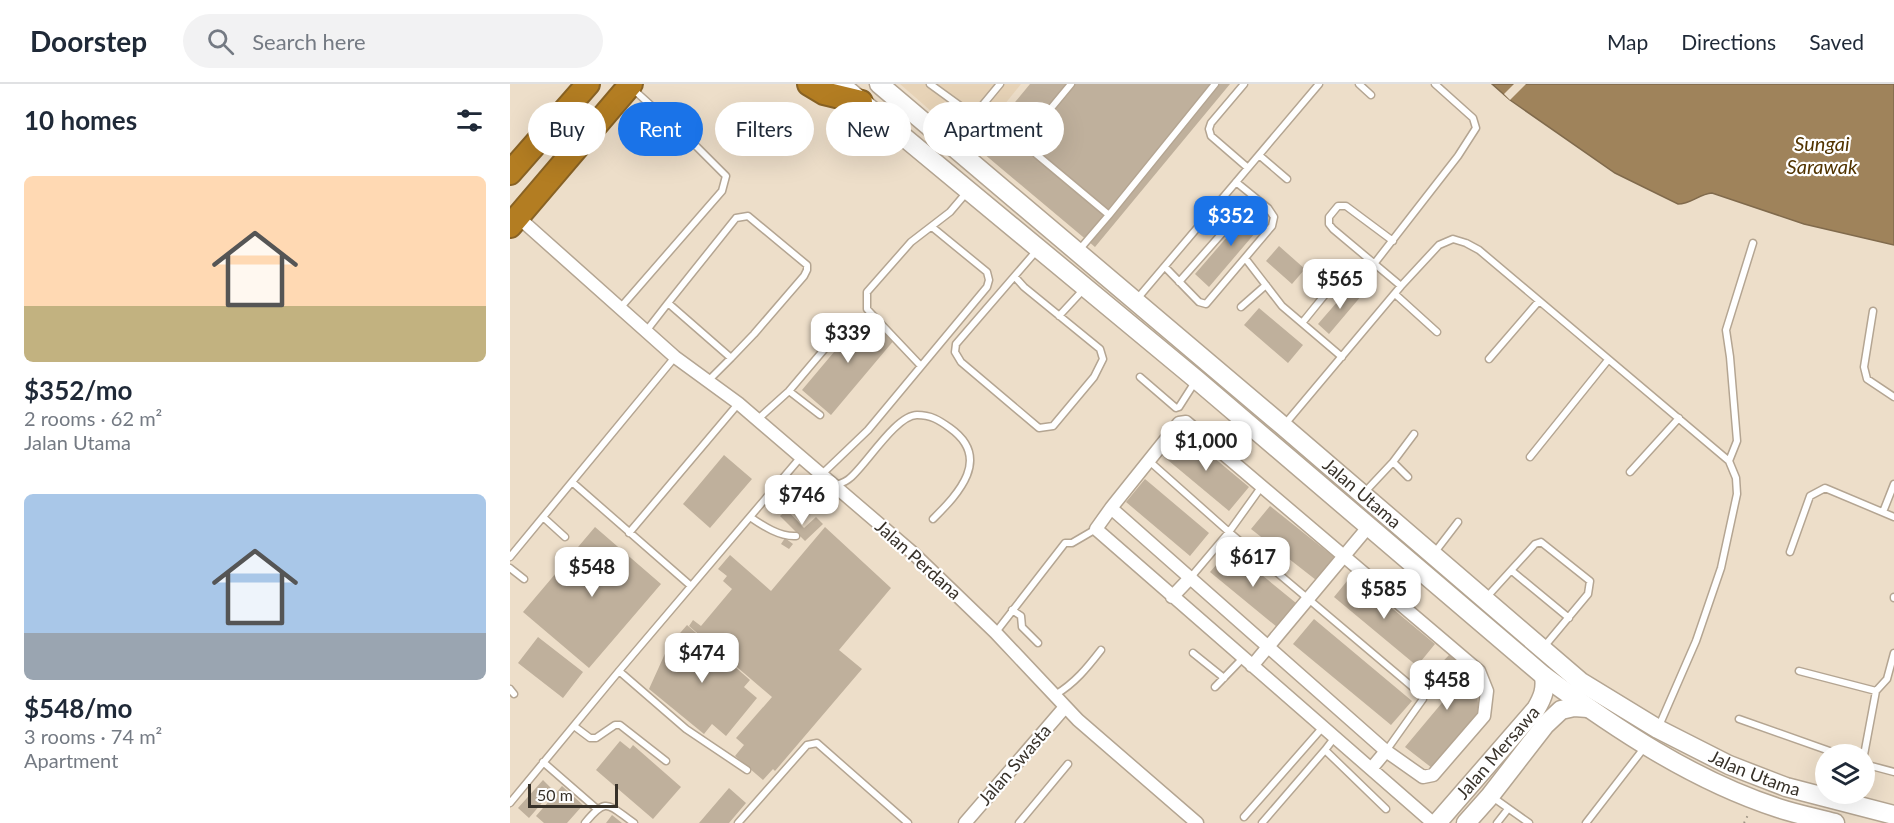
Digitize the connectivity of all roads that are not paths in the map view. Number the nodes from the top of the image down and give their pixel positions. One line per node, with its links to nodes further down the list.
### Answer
1 (588, 84): 23 (highway)
2 (809, 84): 15 (highway)
3 (840, 84): 15 (main road, Jalan Utama)
4 (879, 84): 18 (main road, Jalan Utama)
5 (930, 84): 16 (lane)
6 (1000, 84): 17 (lane)
7 (1071, 84): 28 (lane)
8 (1215, 84): 28 (lane)
9 (1244, 84): 22 (lane)
10 (1319, 84): 20 (lane)
11 (1359, 84): 14 (lane)
12 (1435, 84): 31 (lane)
13 (630, 85): 29 (highway); 48 (lane)
14 (1371, 95)
15 (861, 102)
16 (955, 102)
17 (985, 102)
18 (923, 122)
19 (911, 144): 26 (main road, Jalan Utama)
20 (1259, 155): 22 (lane); 24 (lane)
21 (962, 156): 34 (main road, Jalan Utama)
22 (1248, 168): 25 (lane)
23 (510, 173)
24 (1287, 179)
25 (1236, 182): 27 (lane); 37 (lane)
26 (968, 191): 30 (lane); 33 (main road, Jalan Utama)
27 (1254, 197): 35 (lane); 40 (lane)
28 (1109, 215): 34 (lane)
29 (514, 221): 48 (street, Jalan Perdana)
30 (932, 227): 61 (lane); 61 (lane)
31 (1393, 241): 36 (lane); 36 (lane)
32 (1753, 243): 76 (lane)
33 (1038, 248): 39 (lane); 43 (main road, Jalan Utama)
34 (1076, 252): 46 (main road, Jalan Utama)
35 (1245, 258): 40 (lane); 41 (lane)
36 (1374, 264): 42 (lane)
37 (1165, 267): 40 (lane); 46 (lane)
38 (1345, 270): 53 (lane)
39 (1015, 277): 51 (lane); 51 (lane)
40 (1179, 282)
41 (1266, 285): 49 (lane); 53 (lane)
42 (1401, 286): 44 (lane); 45 (lane)
43 (1085, 288): 51 (lane); 63 (main road, Jalan Utama)
44 (1395, 294): 55 (lane); 57 (lane)
45 (1539, 301): 59 (lane); 60 (lane)
46 (1134, 302): 71 (main road, Jalan Utama)
47 (668, 303): 54 (lane); 58 (lane); 58 (lane)
48 (621, 307): 54 (street, Jalan Perdana)
49 (1241, 307)
50 (1873, 311): 66 (lane)
51 (1059, 316)
52 (849, 320): 65 (lane)
53 (1302, 323): 57 (lane)
54 (647, 330): 56 (street, Jalan Perdana)
55 (1437, 332)
56 (675, 357): 64 (street, Jalan Perdana); 81 (lane)
57 (1342, 357): 71 (lane)
58 (731, 358): 64 (lane)
59 (1489, 359)
60 (1608, 360): 69 (lane); 73 (lane)
61 (920, 365): 79 (lane)
62 (1140, 377): 63 (lane)
63 (1197, 380): 93 (main road, Jalan Utama)
64 (708, 381): 67 (street, Jalan Perdana)
65 (789, 391): 68 (lane); 70 (lane)
66 (1894, 397)
67 (738, 403): 70 (street, Jalan Perdana); 96 (lane)
68 (819, 415)
69 (1679, 418): 76 (lane); 78 (lane)
70 (757, 420): 74 (street, Jalan Perdana)
71 (1283, 426): 85 (main road, Jalan Utama)
72 (1414, 434): 77 (lane)
73 (1530, 457)
74 (800, 458): 79 (street, Jalan Perdana); 89 (lane)
75 (1147, 460): 84 (street); 86 (street); 95 (lane)
76 (1729, 461): 133 (lane)
77 (1393, 462): 80 (lane); 85 (lane)
78 (1630, 472)
79 (821, 475): 83 (street, Jalan Perdana)
80 (1408, 477)
81 (572, 482): 88 (lane); 96 (lane)
82 (1894, 484): 87 (lane)
83 (833, 486): 91 (lane); 113 (street, Jalan Perdana)
84 (1262, 486): 95 (lane); 102 (street)
85 (1363, 494): 100 (main road, Jalan Utama)
86 (1111, 508): 94 (street); 105 (street)
87 (1883, 512): 90 (lane); 99 (lane)
88 (543, 517): 98 (lane); 101 (lane)
89 (750, 517): 97 (lane); 107 (lane)
90 (1894, 517)
91 (933, 519)
92 (1458, 522): 100 (lane)
93 (1369, 526): 102 (street); 123 (main road, Jalan Utama)
94 (1095, 529): 108 (street); 111 (lane)
95 (1229, 532): 105 (lane); 109 (lane)
96 (629, 533): 107 (lane)
97 (796, 536)
98 (565, 537)
99 (1790, 552)
100 (1433, 555): 110 (main road, Jalan Utama)
101 (510, 557)
102 (1344, 557): 109 (street); 139 (street)
103 (510, 568): 106 (lane)
104 (1512, 571): 110 (lane); 112 (lane); 112 (lane)
105 (1191, 577): 108 (street); 115 (street)
106 (524, 579)
107 (691, 586): 121 (lane)
108 (1172, 597): 120 (street)
109 (1309, 598): 115 (street); 139 (lane)
110 (1485, 599): 116 (main road, Jalan Utama)
111 (1012, 610): 113 (lane); 114 (lane)
112 (1569, 618): 116 (lane)
113 (995, 632): 127 (street, Jalan Perdana)
114 (1038, 643)
115 (1268, 645): 120 (street); 139 (street)
116 (1542, 649): 133 (main road, Jalan Utama)
117 (1101, 650): 127 (lane)
118 (1193, 653): 124 (lane)
119 (1894, 653): 126 (lane)
120 (1248, 662): 124 (lane); 132 (street)
121 (619, 671): 131 (lane); 144 (lane)
122 (1799, 671): 126 (lane)
123 (1544, 676): 129 (main road, Jalan Utama); 162 (main road, Jalan Mersawa)
124 (1224, 678): 125 (lane)
125 (1215, 687)
126 (1875, 691): 135 (lane)
127 (1055, 696): 128 (street, Jalan Perdana)
128 (1065, 707): 158 (street, Jalan Swasta); 160 (street, Jalan Perdana)
129 (1588, 708): 136 (main road, Jalan Utama); 147 (main road, Jalan Mersawa)
130 (1739, 719): 137 (lane)
131 (573, 726): 140 (lane); 141 (lane)
132 (1323, 728): 134 (street); 153 (lane)
133 (1658, 729): 152 (main road, Jalan Utama)
134 (1335, 737): 138 (lane); 145 (street)
135 (1866, 744)
136 (1646, 746): 166 (lane); 167 (main road, Jalan Utama)
137 (1815, 746)
138 (1325, 750): 150 (lane); 161 (lane)
139 (1386, 751): 145 (street)
140 (666, 761)
141 (543, 762): 148 (lane); 149 (lane)
142 (1068, 764): 159 (lane)
143 (1875, 767): 146 (lane)
144 (747, 770)
145 (1371, 770): 162 (street)
146 (1894, 772)
147 (1490, 796): 151 (lane); 163 (main road, Jalan Mersawa)
148 (510, 803)
149 (597, 809): 154 (lane); 155 (lane)
150 (1386, 809)
151 (1508, 809): 164 (lane); 165 (lane)
152 (1894, 815)
153 (1244, 817)
154 (585, 823)
155 (634, 823)
156 (738, 823): 157 (lane)
157 (908, 823)
158 (965, 823)
159 (1019, 823)
160 (1197, 823)
161 (1262, 823)
162 (1435, 823)
163 (1466, 823)
164 (1497, 823)
165 (1530, 823)
166 (1586, 823)
167 (1835, 823)

